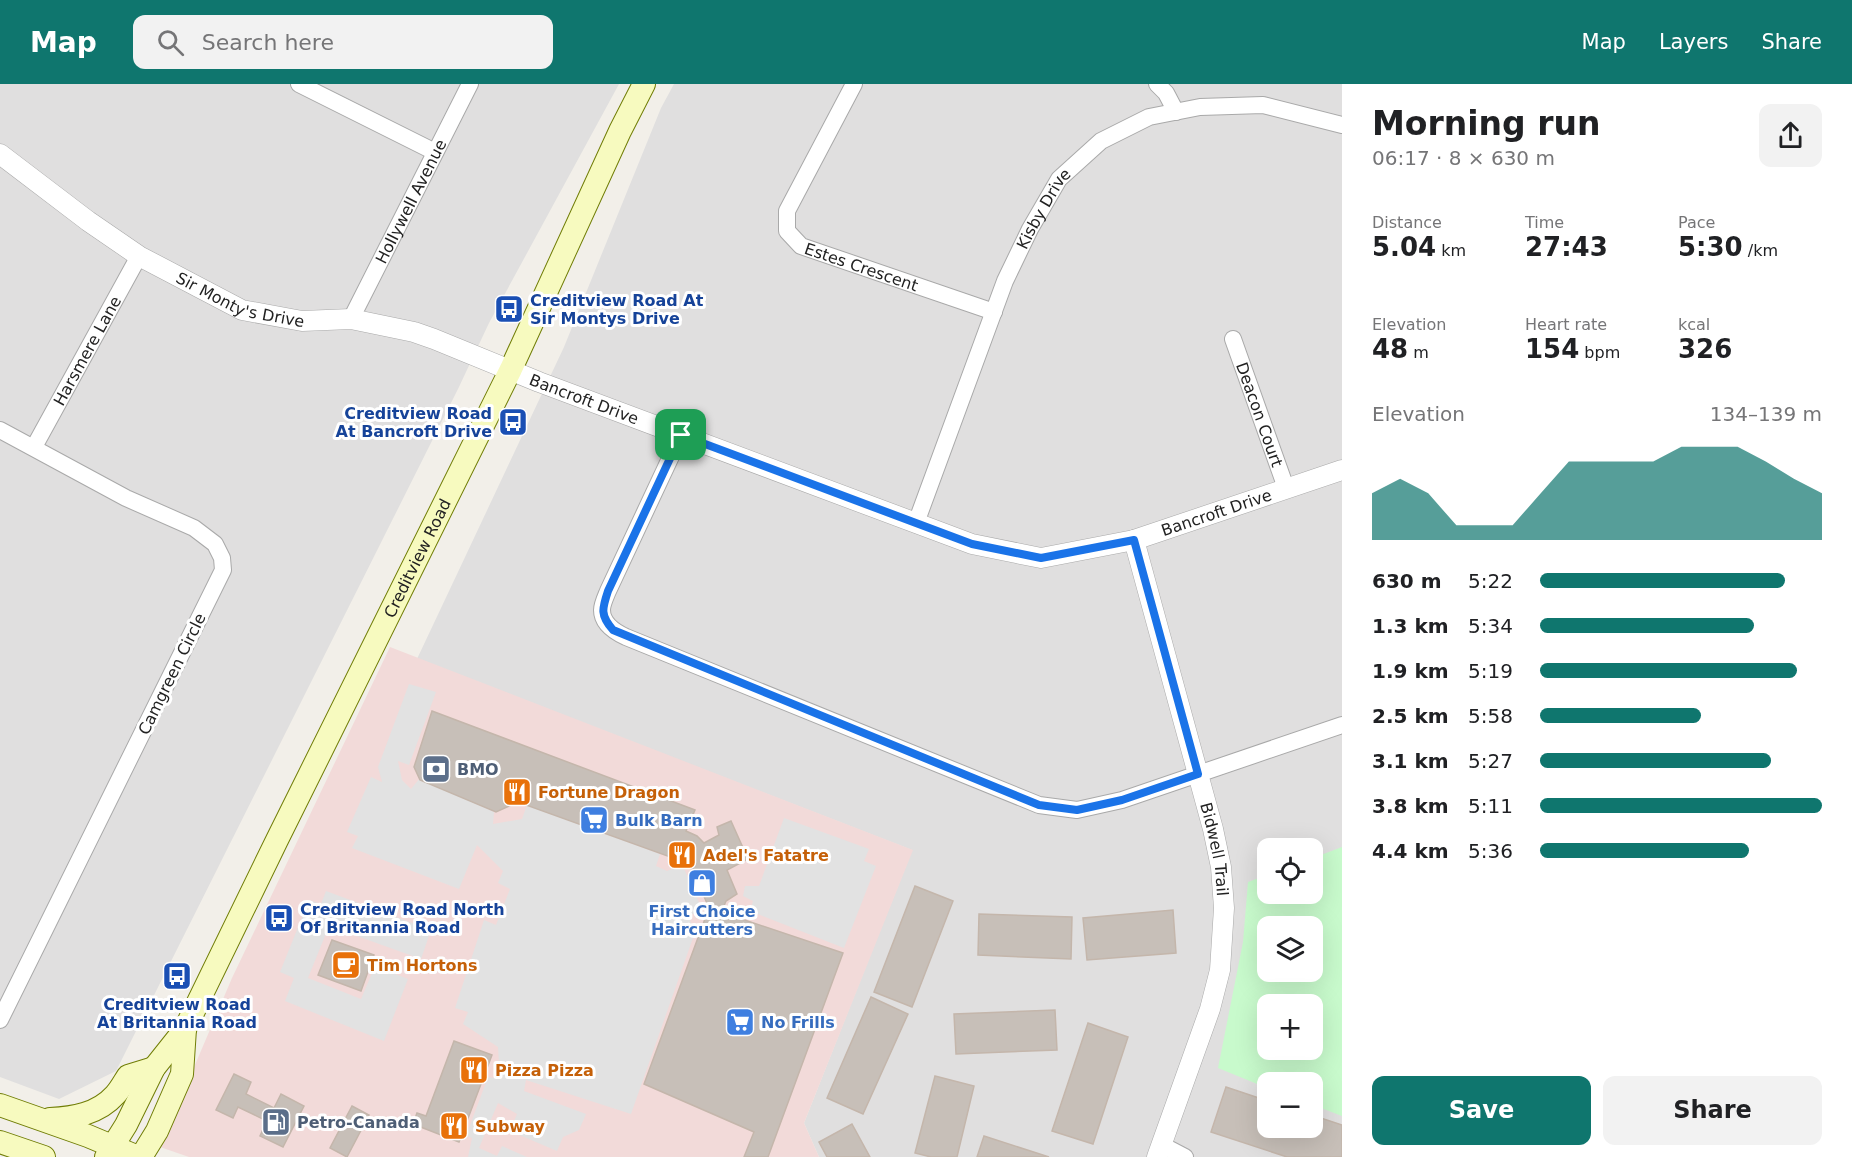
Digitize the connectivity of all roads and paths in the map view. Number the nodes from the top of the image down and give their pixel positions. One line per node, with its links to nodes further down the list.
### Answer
1 (299, 84): 8 (street)
2 (470, 84): 8 (street, Hollywell Avenue)
3 (644, 84): 14 (main road, Creditview Road)
4 (854, 84): 11 (street, Estes Crescent)
5 (1157, 84): 6 (street)
6 (1176, 112): 7 (street, Kisby Drive); 11 (street, Kisby Drive)
7 (1342, 125)
8 (435, 152): 12 (street, Hollywell Avenue)
9 (0, 154): 10 (street, Sir Monty's Drive)
10 (139, 256): 12 (street, Sir Monty's Drive); 17 (street, Harsmere Lane)
11 (994, 312): 20 (street, Kisby Drive)
12 (351, 319): 14 (street, Sir Monty's Drive)
13 (1233, 339): 19 (street, Deacon Court)
14 (511, 369): 16 (street, Bancroft Drive); 25 (main road, Creditview Road)
15 (0, 430): 17 (street, Camgreen Circle)
16 (681, 435): 20 (street, Bancroft Drive); 23 (street)
17 (34, 447): 24 (street, Camgreen Circle)
18 (1342, 470): 19 (street, Bancroft Drive)
19 (1286, 488): 21 (street, Bancroft Drive)
20 (916, 523): 21 (street, Bancroft Drive)
21 (1134, 540): 23 (street, Bidwell Trail)
22 (1342, 725): 23 (street)
23 (1198, 774): 30 (street, Bidwell Trail)
24 (0, 1020)
25 (185, 1029): 26 (main road, Creditview Road); 33 (main road, Creditview Road)
26 (154, 1068): 28 (main road); 31 (main road, Creditview Road)
27 (0, 1105): 28 (main road)
28 (43, 1120): 31 (main road)
29 (0, 1142): 32 (main road)
30 (1160, 1151): 34 (street)
31 (110, 1152): 33 (main road)
32 (44, 1157)
33 (139, 1157)
34 (1185, 1157)

